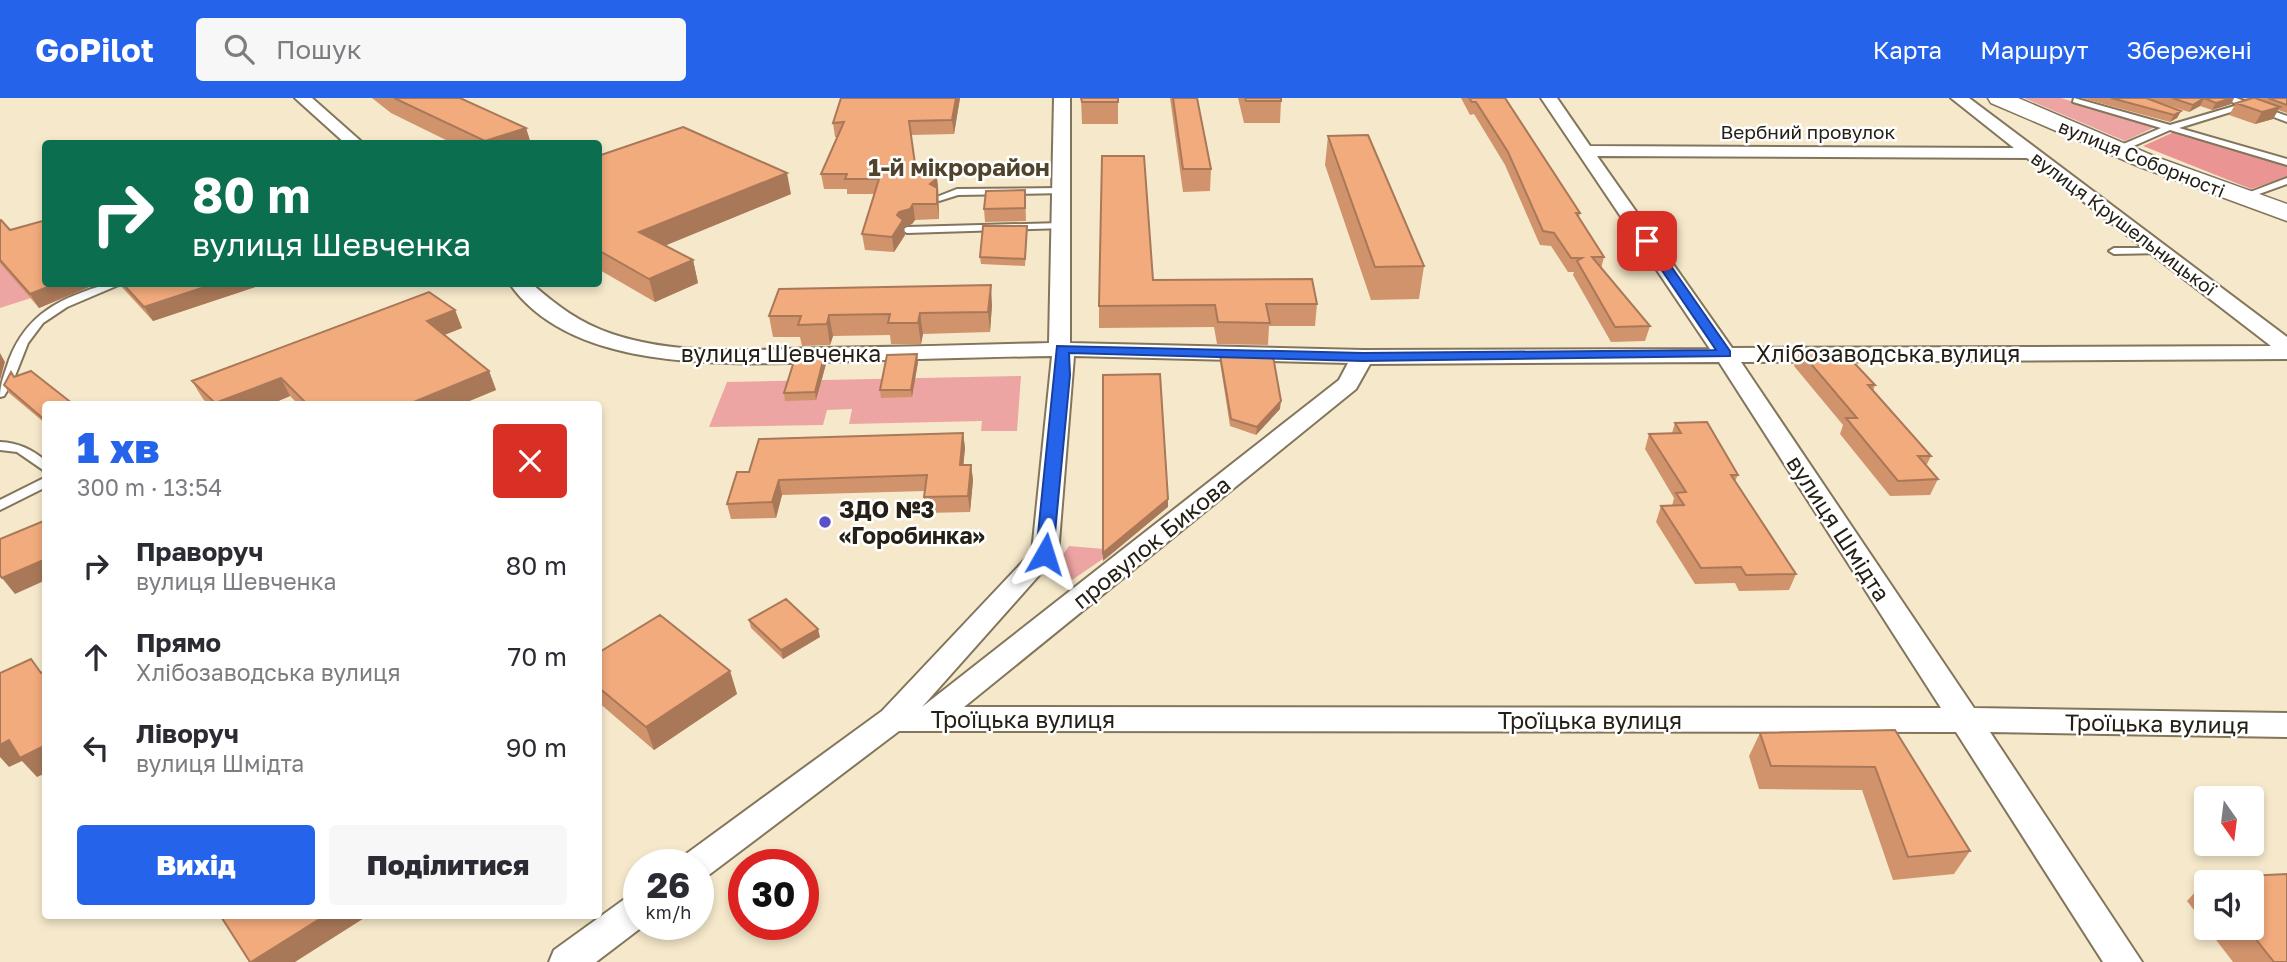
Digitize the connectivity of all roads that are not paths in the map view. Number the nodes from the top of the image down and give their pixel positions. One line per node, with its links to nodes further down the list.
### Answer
1 (303, 98): 13 (street)
2 (1062, 98): 19 (street)
3 (1549, 98): 15 (street, вулиця Шмідта)
4 (1963, 98): 16 (street, вулиця Крушельницької)
5 (2000, 98): 14 (main road, вулиця Соборності)
6 (2228, 98): 8 (lane)
7 (2076, 100): 12 (lane)
8 (2246, 105): 10 (lane); 11 (lane)
9 (2182, 116): 10 (lane)
10 (2195, 119): 12 (lane)
11 (2287, 120)
12 (2168, 128): 14 (lane); 17 (lane)
13 (347, 140)
14 (2117, 150): 20 (main road, вулиця Соборності)
15 (1585, 151): 16 (street, Вербний провулок); 31 (street, вулиця Шмідта)
16 (2032, 153): 26 (street, вулиця Крушельницької)
17 (2287, 162)
18 (2287, 181): 20 (lane)
19 (1062, 191): 21 (lane); 23 (street)
20 (2242, 197): 22 (main road, вулиця Соборності)
21 (939, 198)
22 (2287, 213)
23 (1061, 226): 24 (lane); 29 (street)
24 (908, 230)
25 (2114, 251): 26 (lane)
26 (2160, 251): 30 (street, вулиця Крушельницької)
27 (109, 287): 33 (lane)
28 (524, 287): 29 (street, вулиця Шевченка)
29 (1062, 349): 32 (street, вулиця Шевченка); 38 (street)
30 (2287, 350): 31 (street, Хлібозаводська вулиця)
31 (1725, 354): 32 (street, Хлібозаводська вулиця); 40 (street, вулиця Шмідта)
32 (1363, 357): 39 (street, провулок Бикова)
33 (0, 393)
34 (0, 446): 35 (lane)
35 (42, 464)
36 (42, 483): 37 (lane)
37 (0, 506)
38 (893, 719): 39 (street, Троїцька вулиця); 42 (street)
39 (929, 719): 40 (street, Троїцька вулиця)
40 (1965, 720): 41 (street, Троїцька вулиця); 45 (street, вулиця Шмідта)
41 (2287, 725)
42 (714, 852)
43 (623, 921): 44 (street)
44 (567, 962)
45 (2124, 962)

